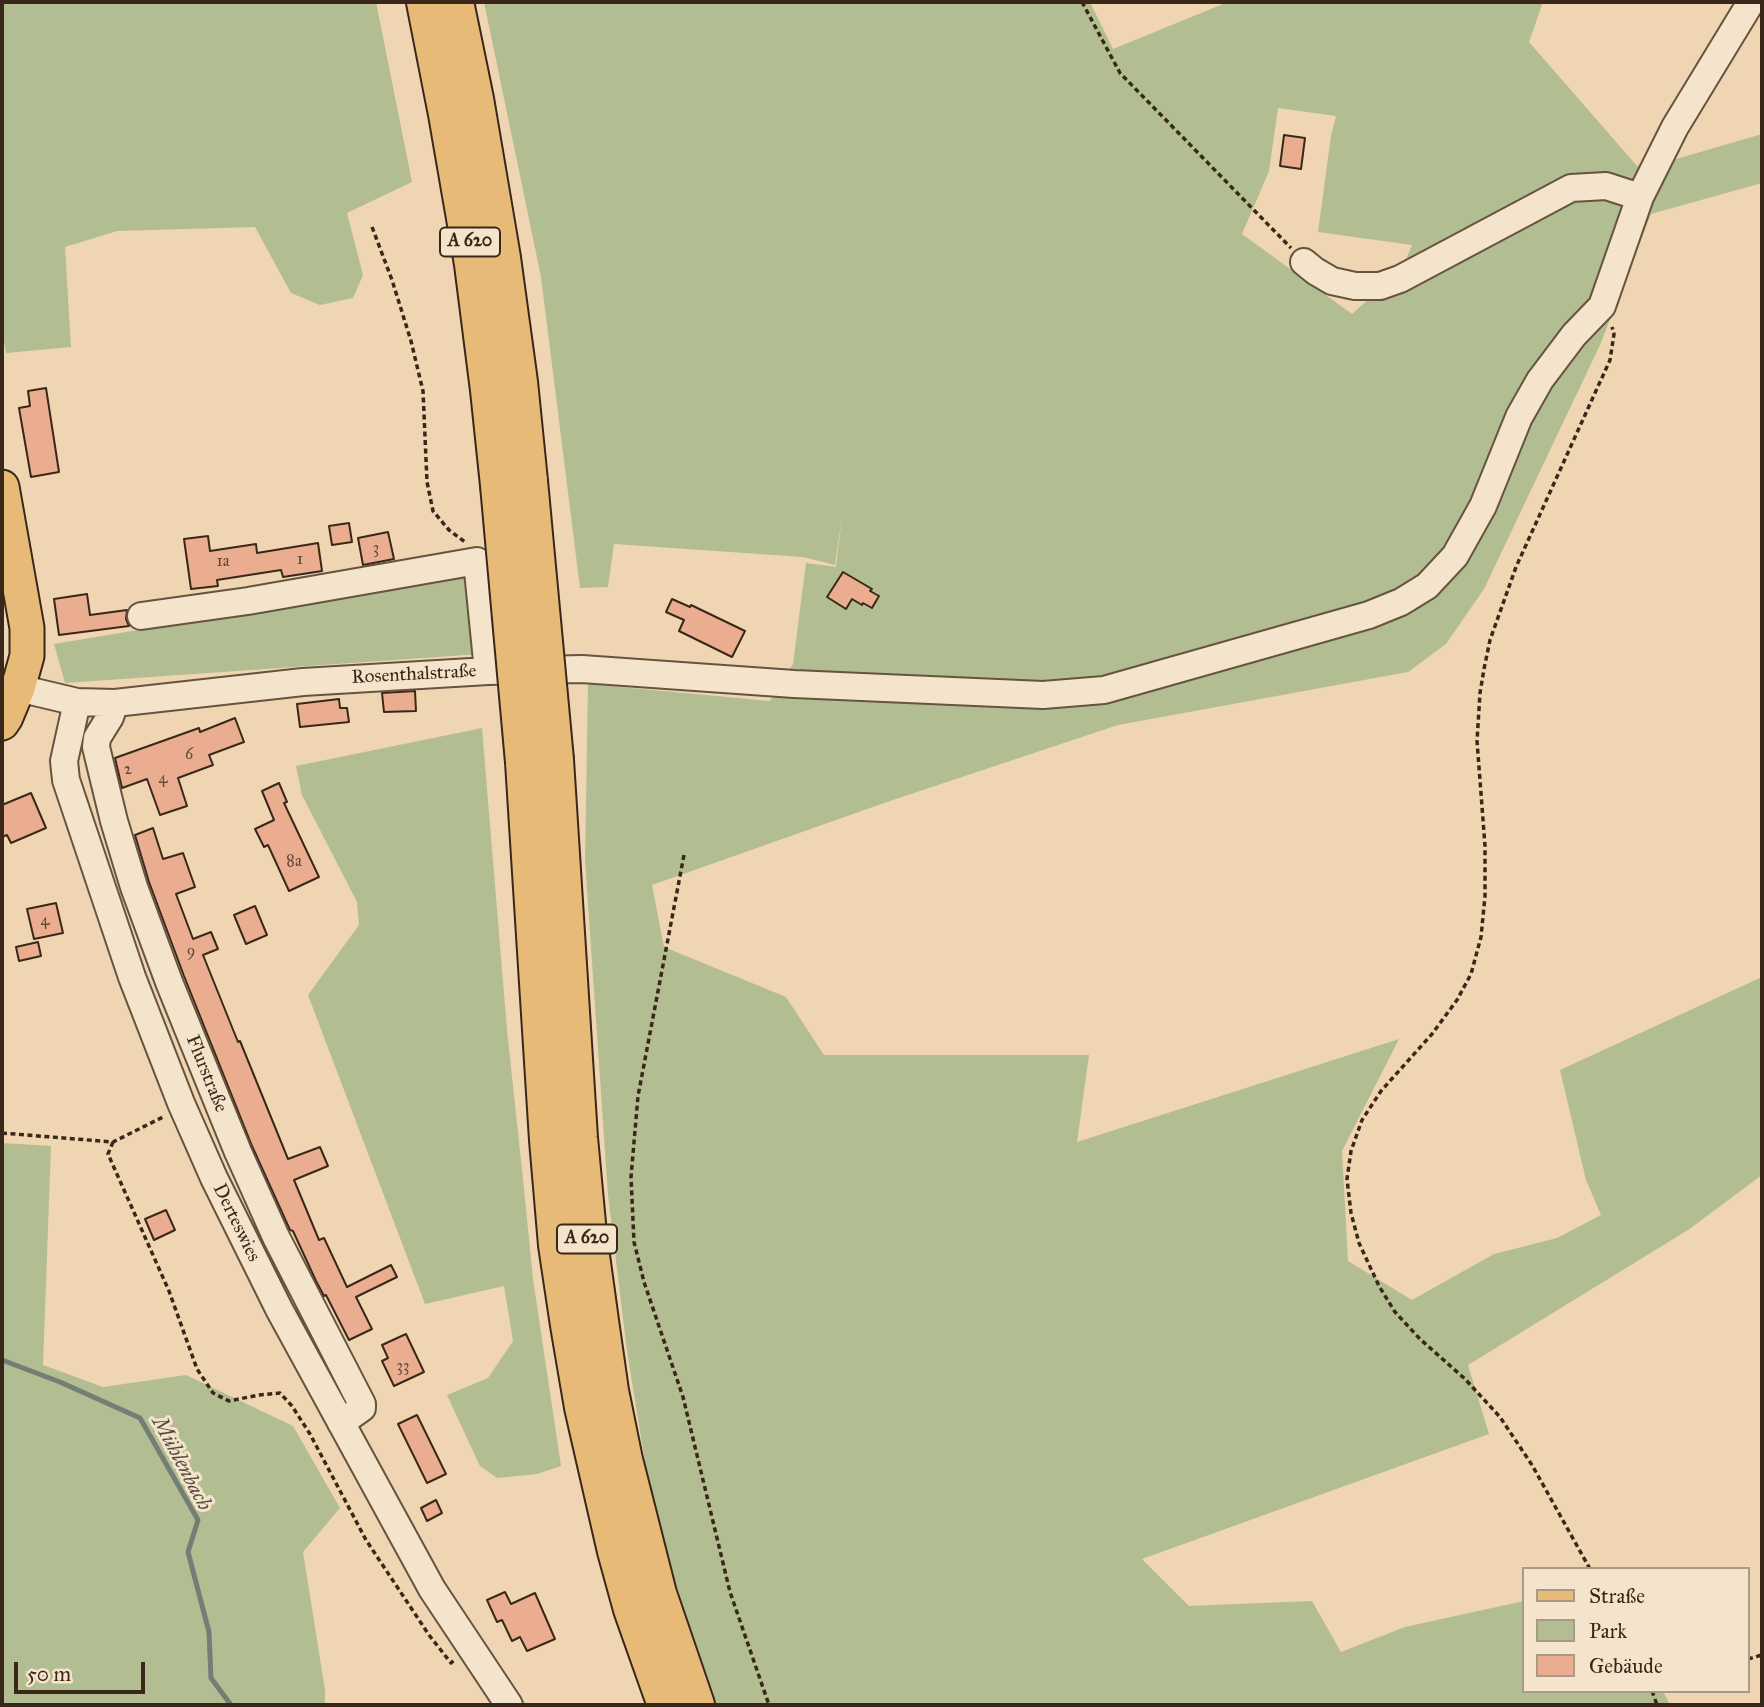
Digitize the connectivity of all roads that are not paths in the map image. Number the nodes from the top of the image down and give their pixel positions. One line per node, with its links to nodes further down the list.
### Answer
1 (426, 2): 6 (highway, A 620)
2 (454, 2): 6 (highway, A 620)
3 (1751, 2): 4 (street)
4 (1640, 197): 5 (street); 9 (street)
5 (1304, 262)
6 (514, 483): 14 (highway, A 620, bridge)
7 (2, 487): 10 (main road)
8 (141, 616): 9 (street, Rosenthalstraße)
9 (488, 671): 12 (street, Rosenthalstraße)
10 (18, 688): 11 (street, Rosenthalstraße); 13 (main road)
11 (77, 702): 12 (street, Rosenthalstraße); 15 (street, Derteswies)
12 (115, 704): 15 (street, Flurstraße)
13 (2, 723)
14 (540, 761): 17 (highway, A 620); 18 (highway, A 620)
15 (341, 1423): 16 (street, Derteswies)
16 (509, 1705)
17 (667, 1705)
18 (695, 1705)

